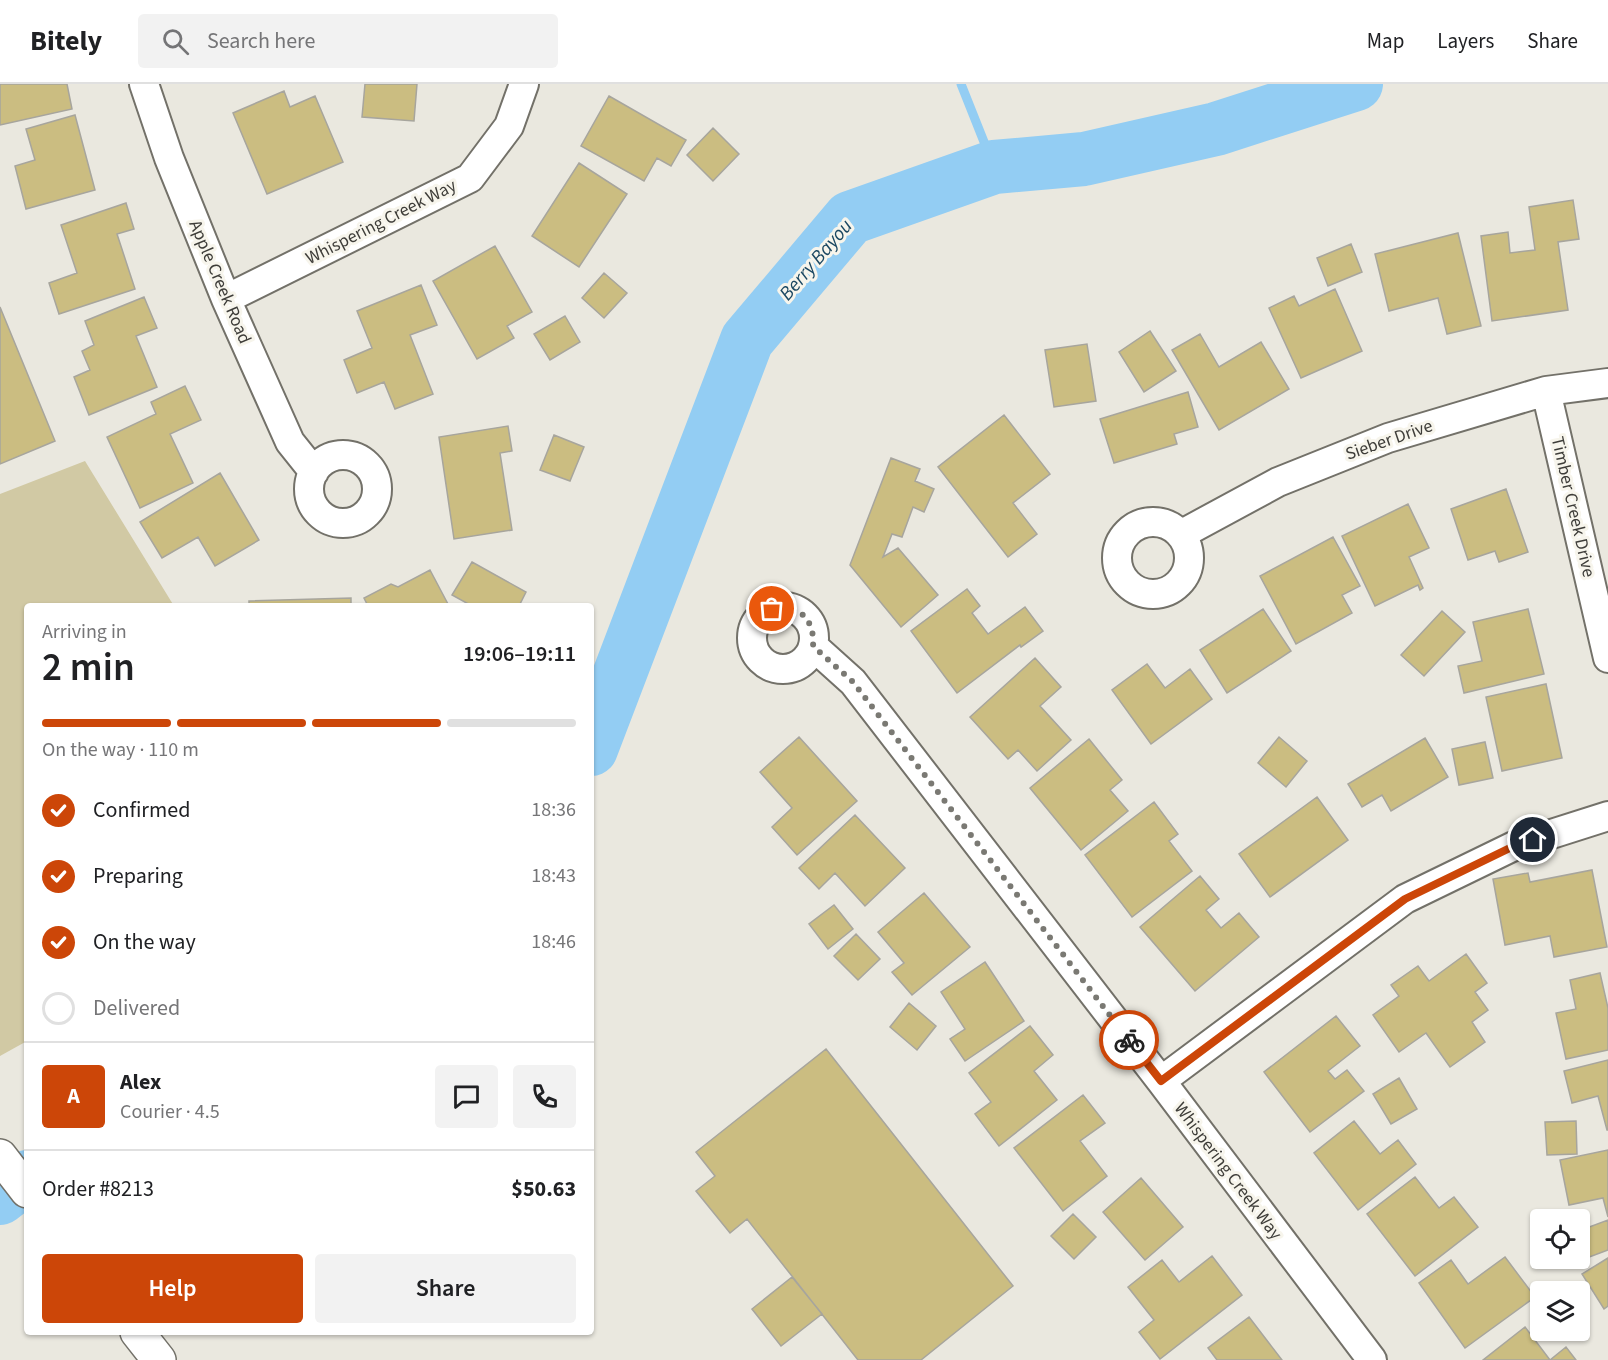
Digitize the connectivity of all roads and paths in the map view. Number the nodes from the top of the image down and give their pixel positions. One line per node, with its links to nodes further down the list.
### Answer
1 (144, 84): 3 (street, Apple Creek Road)
2 (524, 84): 3 (street, Whispering Creek Way)
3 (226, 299): 6 (street, Apple Creek Road)
4 (1608, 383): 5 (street, Sieber Drive)
5 (1546, 391): 7 (street, Sieber Drive); 9 (street, Timber Creek Drive)
6 (314, 472)
7 (1182, 534)
8 (813, 646): 11 (street, Whispering Creek Way)
9 (1608, 658)
10 (1608, 816): 11 (street)
11 (1161, 1081): 16 (street, Whispering Creek Way)
12 (0, 1156): 13 (main road)
13 (24, 1187)
14 (139, 1335): 15 (main road)
15 (159, 1360)
16 (1372, 1360)

